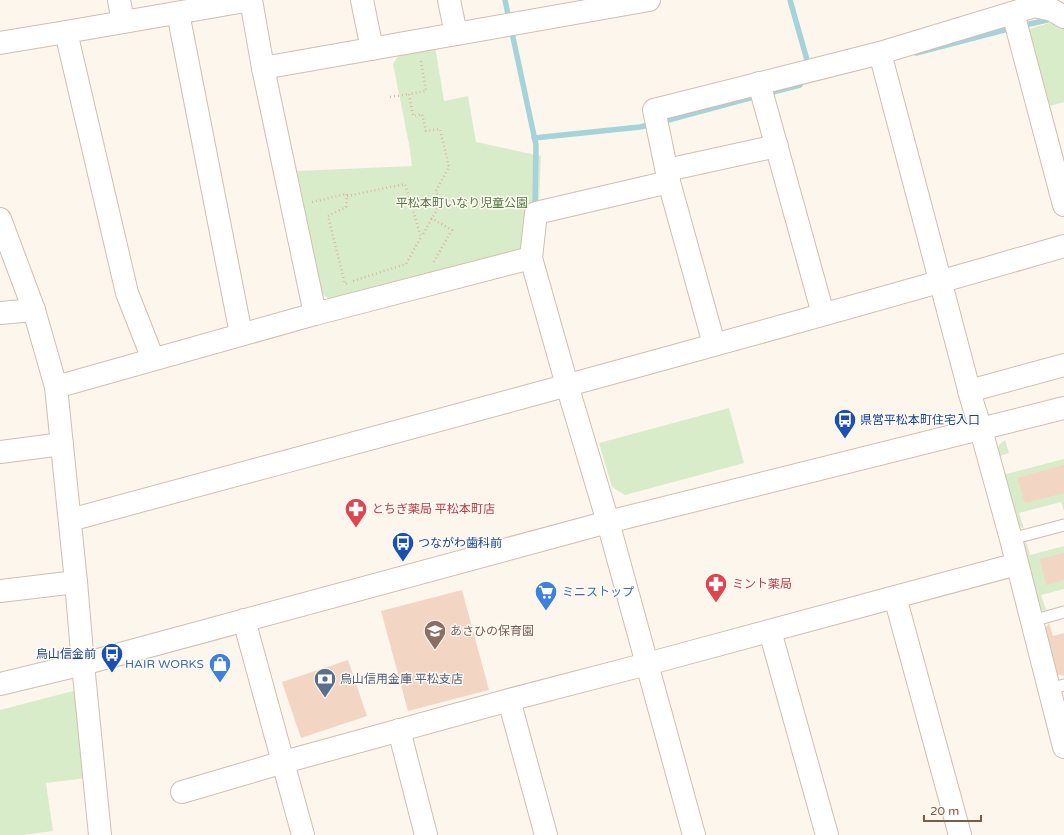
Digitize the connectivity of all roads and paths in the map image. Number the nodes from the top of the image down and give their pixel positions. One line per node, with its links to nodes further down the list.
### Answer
1 (119, 0): 9 (street)
2 (251, 0): 7 (street); 16 (street)
3 (362, 0): 14 (street)
4 (449, 0): 11 (street)
5 (637, 1): 11 (street)
6 (1055, 9): 8 (street)
7 (178, 13): 9 (street); 36 (street)
8 (1013, 13): 15 (street); 23 (street)
9 (122, 22): 10 (street)
10 (66, 32): 13 (street); 38 (street)
11 (456, 34): 12 (street)
12 (418, 41): 14 (street); 18 (path)
13 (0, 43)
14 (372, 49): 16 (street)
15 (880, 53): 17 (street); 31 (street)
16 (263, 68): 24 (street)
17 (760, 83): 20 (street); 21 (street)
18 (410, 94): 19 (path); 25 (path)
19 (390, 97)
20 (777, 146): 21 (street); 35 (street)
21 (668, 176): 29 (street); 37 (street)
22 (347, 196): 24 (path); 27 (path); 27 (path)
23 (1064, 205)
24 (292, 206): 34 (street)
25 (432, 218): 27 (path); 30 (path)
26 (0, 219): 32 (street)
27 (421, 237)
28 (1064, 246): 31 (street)
29 (531, 258): 34 (street); 40 (street)
30 (432, 264)
31 (940, 282): 35 (street); 42 (street)
32 (34, 310): 33 (street); 41 (street)
33 (0, 313)
34 (315, 314): 36 (street)
35 (823, 314): 37 (street)
36 (241, 334): 38 (street)
37 (714, 344): 40 (street)
38 (153, 359): 41 (street)
39 (1064, 365): 42 (street)
40 (567, 385): 47 (street); 48 (street)
41 (56, 386): 45 (street)
42 (969, 392): 44 (street)
43 (1064, 408): 44 (street)
44 (981, 430): 48 (street); 50 (street)
45 (62, 444): 46 (street); 47 (street)
46 (0, 452)
47 (70, 520): 52 (street)
48 (608, 522): 56 (street); 60 (street)
49 (1064, 525): 50 (lane)
50 (1011, 539): 51 (street)
51 (1017, 564): 54 (street); 57 (street)
52 (76, 582): 53 (street); 59 (street)
53 (0, 591)
54 (895, 597): 58 (street); 74 (street)
55 (1064, 612): 57 (lane)
56 (244, 620): 59 (street); 66 (street)
57 (1032, 621): 62 (street)
58 (770, 631): 60 (street); 73 (street)
59 (83, 664): 61 (street); 68 (street)
60 (647, 664): 63 (street); 72 (street)
61 (0, 684)
62 (1057, 687): 65 (street)
63 (509, 700): 64 (street); 71 (street)
64 (399, 730): 66 (street); 70 (street)
65 (1064, 747)
66 (284, 762): 67 (street); 69 (street)
67 (182, 792)
68 (100, 835)
69 (303, 835)
70 (426, 835)
71 (546, 835)
72 (694, 835)
73 (827, 835)
74 (960, 835)

